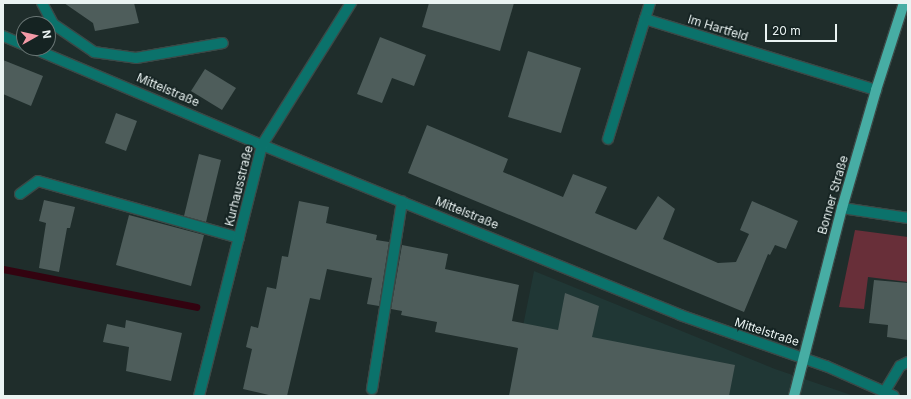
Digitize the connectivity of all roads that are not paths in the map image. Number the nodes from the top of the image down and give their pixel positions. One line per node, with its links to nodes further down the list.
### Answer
1 (42, 3): 8 (street)
2 (352, 3): 12 (street, Kurhausstraße)
3 (650, 3): 5 (street)
4 (904, 3): 10 (main road, Bonner Straße)
5 (645, 19): 10 (street, Im Hartfeld); 11 (street)
6 (3, 36): 7 (street)
7 (16, 41)
8 (223, 43)
9 (51, 56): 12 (street, Mittelstraße)
10 (876, 90): 15 (main road, Bonner Straße)
11 (608, 139)
12 (262, 145): 14 (street, Mittelstraße); 17 (street, Kurhausstraße)
13 (20, 194): 17 (street)
14 (402, 201): 18 (street, Mittelstraße); 20 (street)
15 (842, 208): 16 (street); 18 (main road, Bonner Straße)
16 (908, 218)
17 (239, 238): 22 (street, Kurhausstraße)
18 (803, 358): 21 (street, Mittelstraße); 23 (main road, Bonner Straße)
19 (908, 362): 21 (street)
20 (372, 389)
21 (890, 394)
22 (199, 396)
23 (794, 396)

